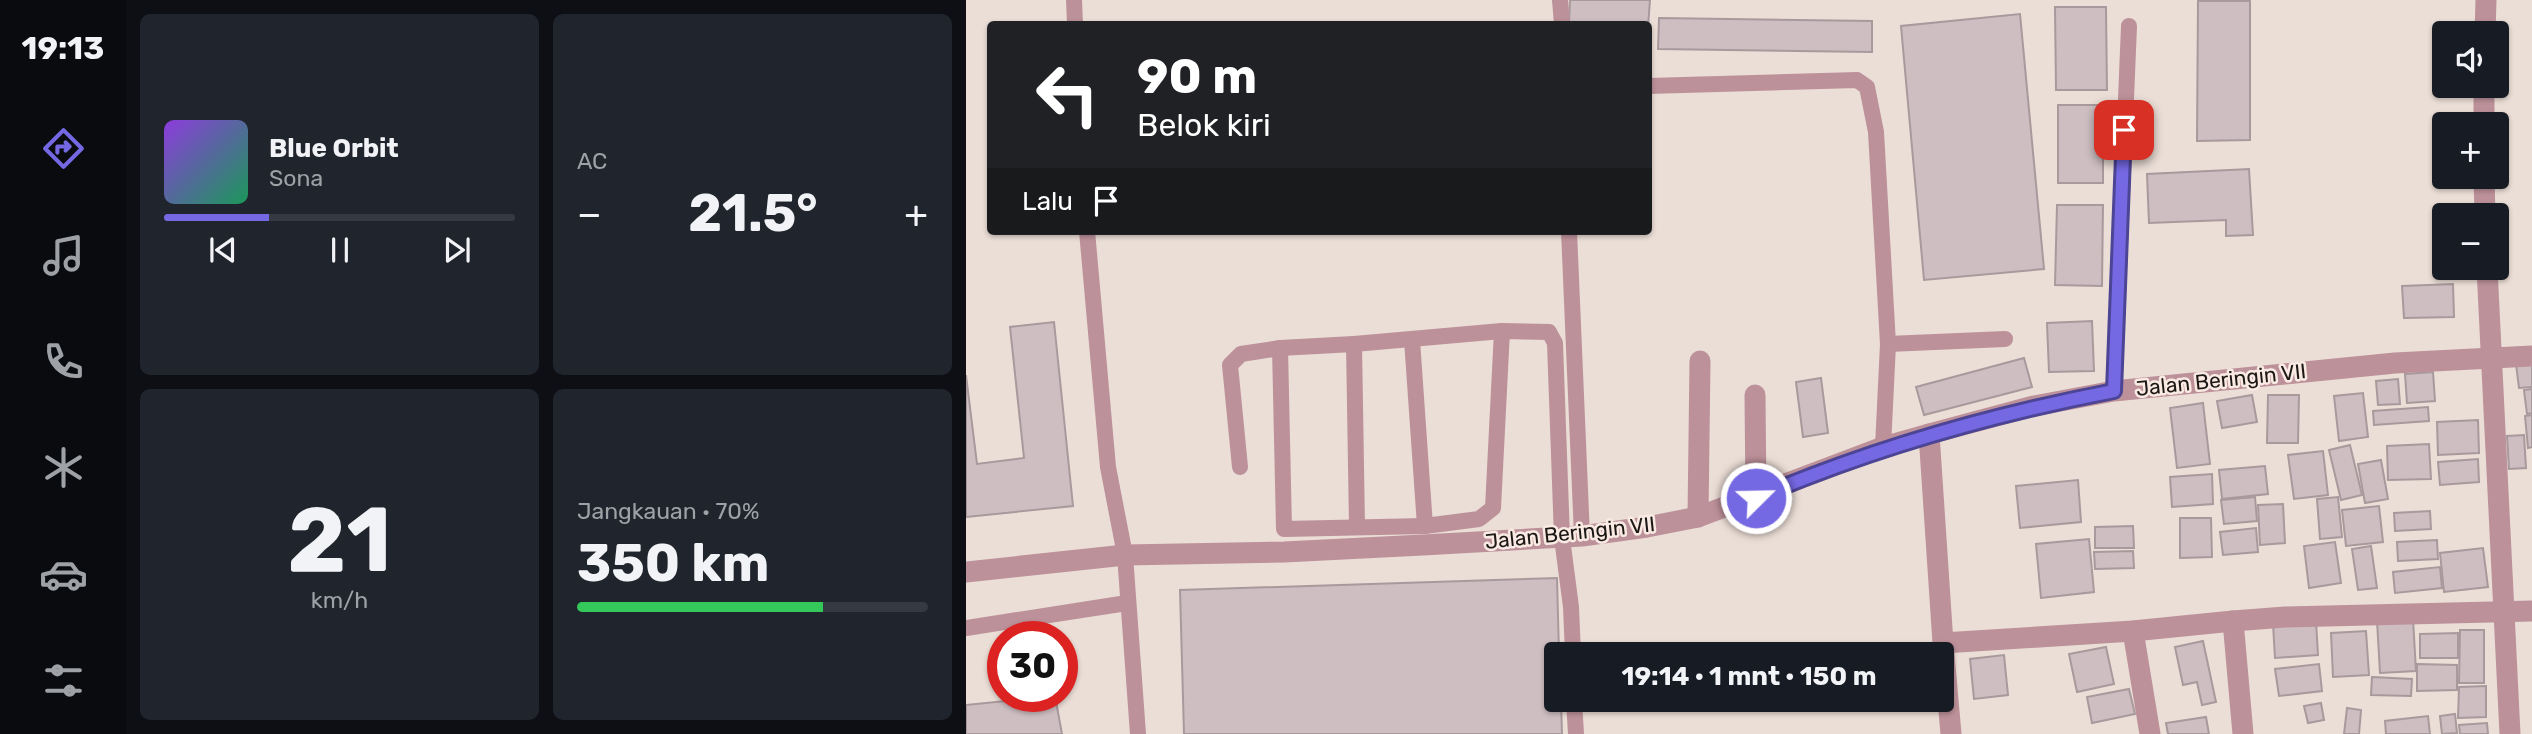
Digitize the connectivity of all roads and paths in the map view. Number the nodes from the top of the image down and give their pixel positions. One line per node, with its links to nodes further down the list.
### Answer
1 (1074, 0): 4 (lane)
2 (1560, 0): 5 (lane)
3 (2486, 0): 6 (street)
4 (1075, 21)
5 (1562, 21)
6 (2486, 21)
7 (2129, 26): 21 (lane)
8 (1652, 86): 16 (lane)
9 (1087, 235): 33 (lane)
10 (1569, 235): 31 (lane)
11 (2488, 280): 19 (street)
12 (1502, 331): 14 (lane); 29 (lane); 31 (lane)
13 (2005, 339): 16 (lane)
14 (1412, 340): 15 (lane); 29 (lane)
15 (1354, 344): 17 (lane); 28 (lane)
16 (1888, 344): 24 (lane)
17 (1280, 348): 25 (lane); 30 (lane)
18 (2532, 356): 19 (street, Jalan Beringin VII)
19 (2491, 358): 21 (street, Jalan Beringin VII); 36 (street)
20 (1700, 361): 27 (street)
21 (2114, 391): 23 (street, Jalan Beringin VII)
22 (1755, 396): 26 (street)
23 (1929, 434): 24 (street, Jalan Beringin VII); 41 (street)
24 (1883, 447): 26 (street, Jalan Beringin VII)
25 (1240, 467)
26 (1756, 498): 27 (street, Jalan Beringin VII)
27 (1698, 517): 31 (street, Jalan Beringin VII)
28 (1357, 526): 29 (lane); 30 (lane)
29 (1425, 526)
30 (1284, 529): 32 (lane)
31 (1572, 537): 32 (street, Jalan Beringin VII); 40 (lane)
32 (1284, 552): 33 (street, Jalan Beringin VII)
33 (1125, 555): 34 (street, Jalan Beringin VII); 35 (lane)
34 (966, 572)
35 (1127, 603): 38 (lane); 45 (lane)
36 (2516, 612): 37 (street); 50 (street)
37 (2233, 621): 39 (street); 49 (street)
38 (966, 628)
39 (2133, 631): 42 (street); 48 (street)
40 (1572, 642)
41 (1943, 642)
42 (1954, 642)
43 (1575, 712): 46 (lane)
44 (1949, 712): 47 (street)
45 (1138, 734)
46 (1576, 734)
47 (1951, 734)
48 (2150, 734)
49 (2243, 734)
50 (2510, 734)

